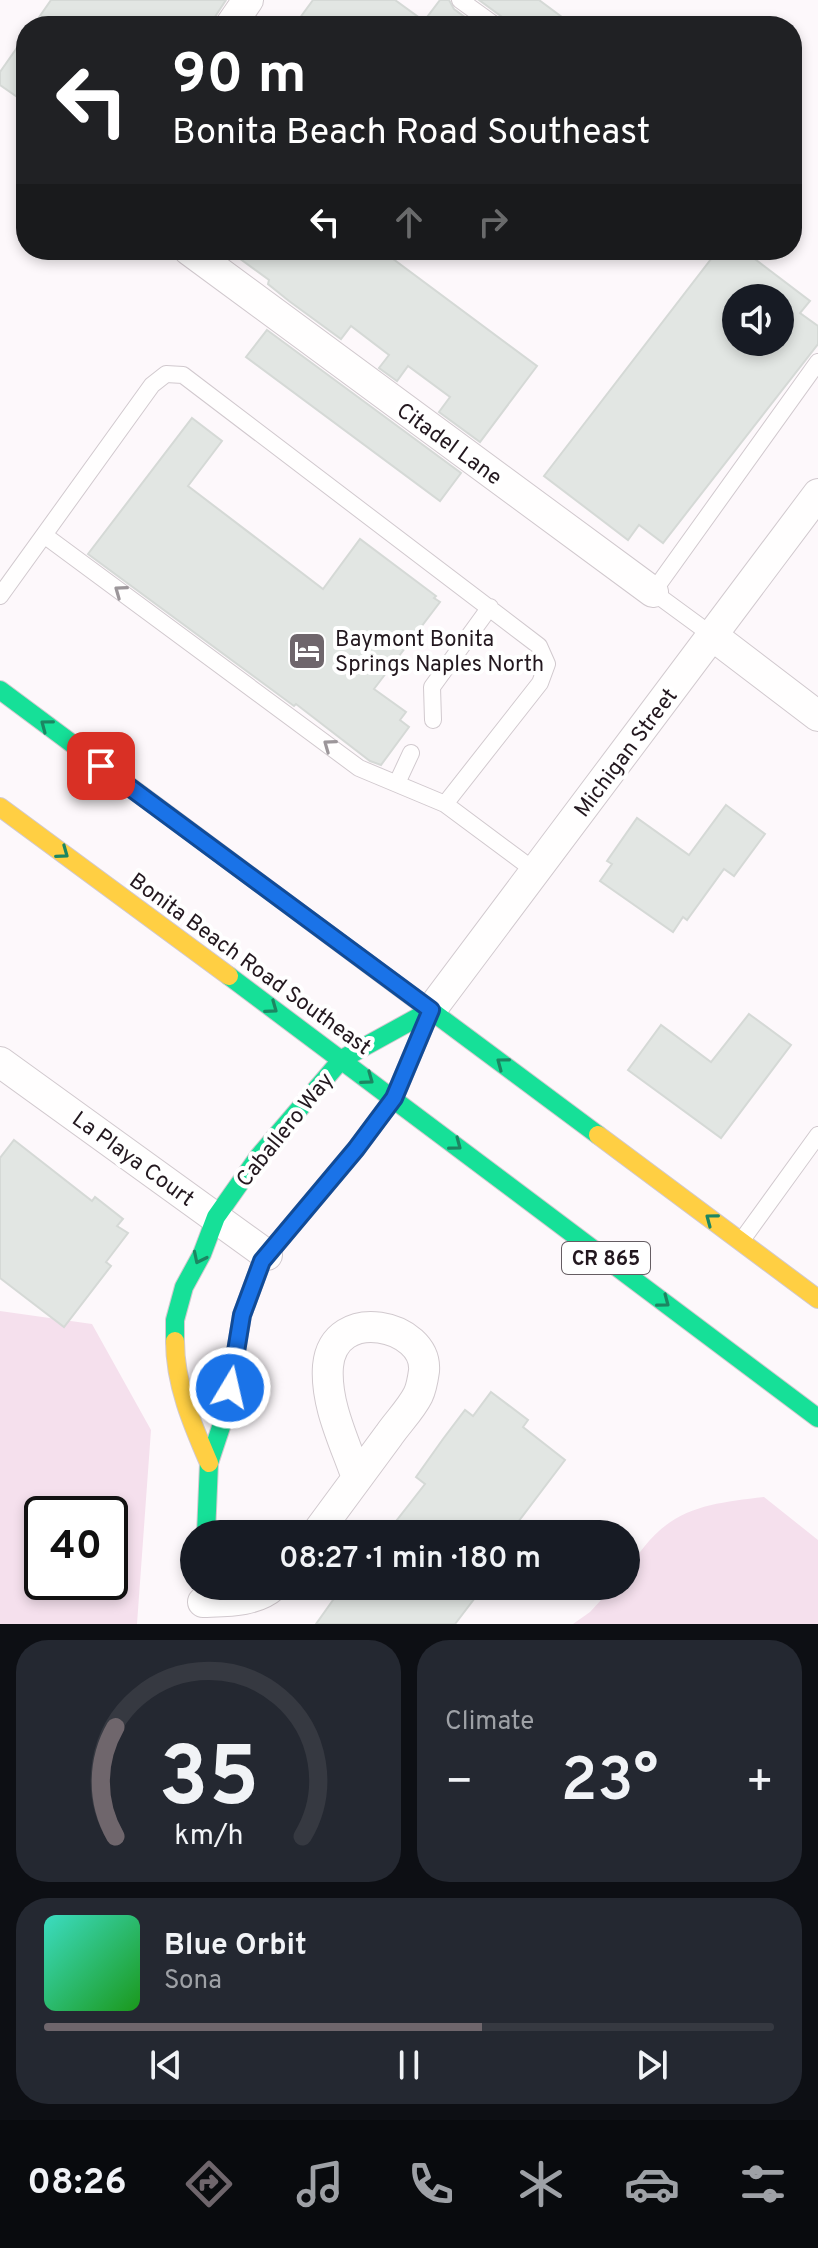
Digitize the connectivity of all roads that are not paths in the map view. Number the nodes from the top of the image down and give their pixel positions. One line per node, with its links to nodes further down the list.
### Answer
1 (460, 0): 2 (lane)
2 (482, 16)
3 (203, 260): 7 (street, Citadel Lane)
4 (818, 362): 7 (lane)
5 (818, 494): 10 (street, Michigan Street)
6 (44, 535): 8 (lane); 9 (lane); 15 (lane, one-way to 6)
7 (653, 592): 10 (lane, Citadel Lane)
8 (0, 596)
9 (490, 607): 13 (lane); 16 (lane)
10 (713, 636): 12 (street); 18 (street, Michigan Street)
11 (0, 690): 19 (main road, one-way to 11)
12 (818, 716)
13 (433, 720)
14 (411, 753): 15 (lane)
15 (397, 783): 16 (lane)
16 (445, 804): 18 (lane)
17 (0, 807): 20 (main road, Bonita Beach Road Southeast / CR 865, one-way to 20)
18 (535, 871): 19 (street, Michigan Street)
19 (431, 1010): 20 (main road, Caballero Way); 22 (main road, Caballero Way); 25 (main road, one-way to 19)
20 (342, 1059): 22 (main road, Bonita Beach Road Southeast / CR 865, one-way to 22); 24 (main road, Caballero Way)
21 (0, 1062): 24 (street, La Playa Court)
22 (394, 1098): 26 (main road, Caballero Way); 28 (main road, Bonita Beach Road Southeast / CR 865, one-way to 28)
23 (818, 1135): 25 (lane)
24 (216, 1217): 26 (street, La Playa Court); 29 (main road, Caballero Way, one-way to 29)
25 (741, 1241): 27 (main road)
26 (267, 1255): 29 (main road, Caballero Way)
27 (818, 1299)
28 (818, 1418)
29 (209, 1463): 31 (main road, Caballero Way)
30 (357, 1478): 30 (street); 32 (street)
31 (207, 1520)
32 (326, 1520)
33 (238, 1600): 34 (street)
34 (203, 1604)

